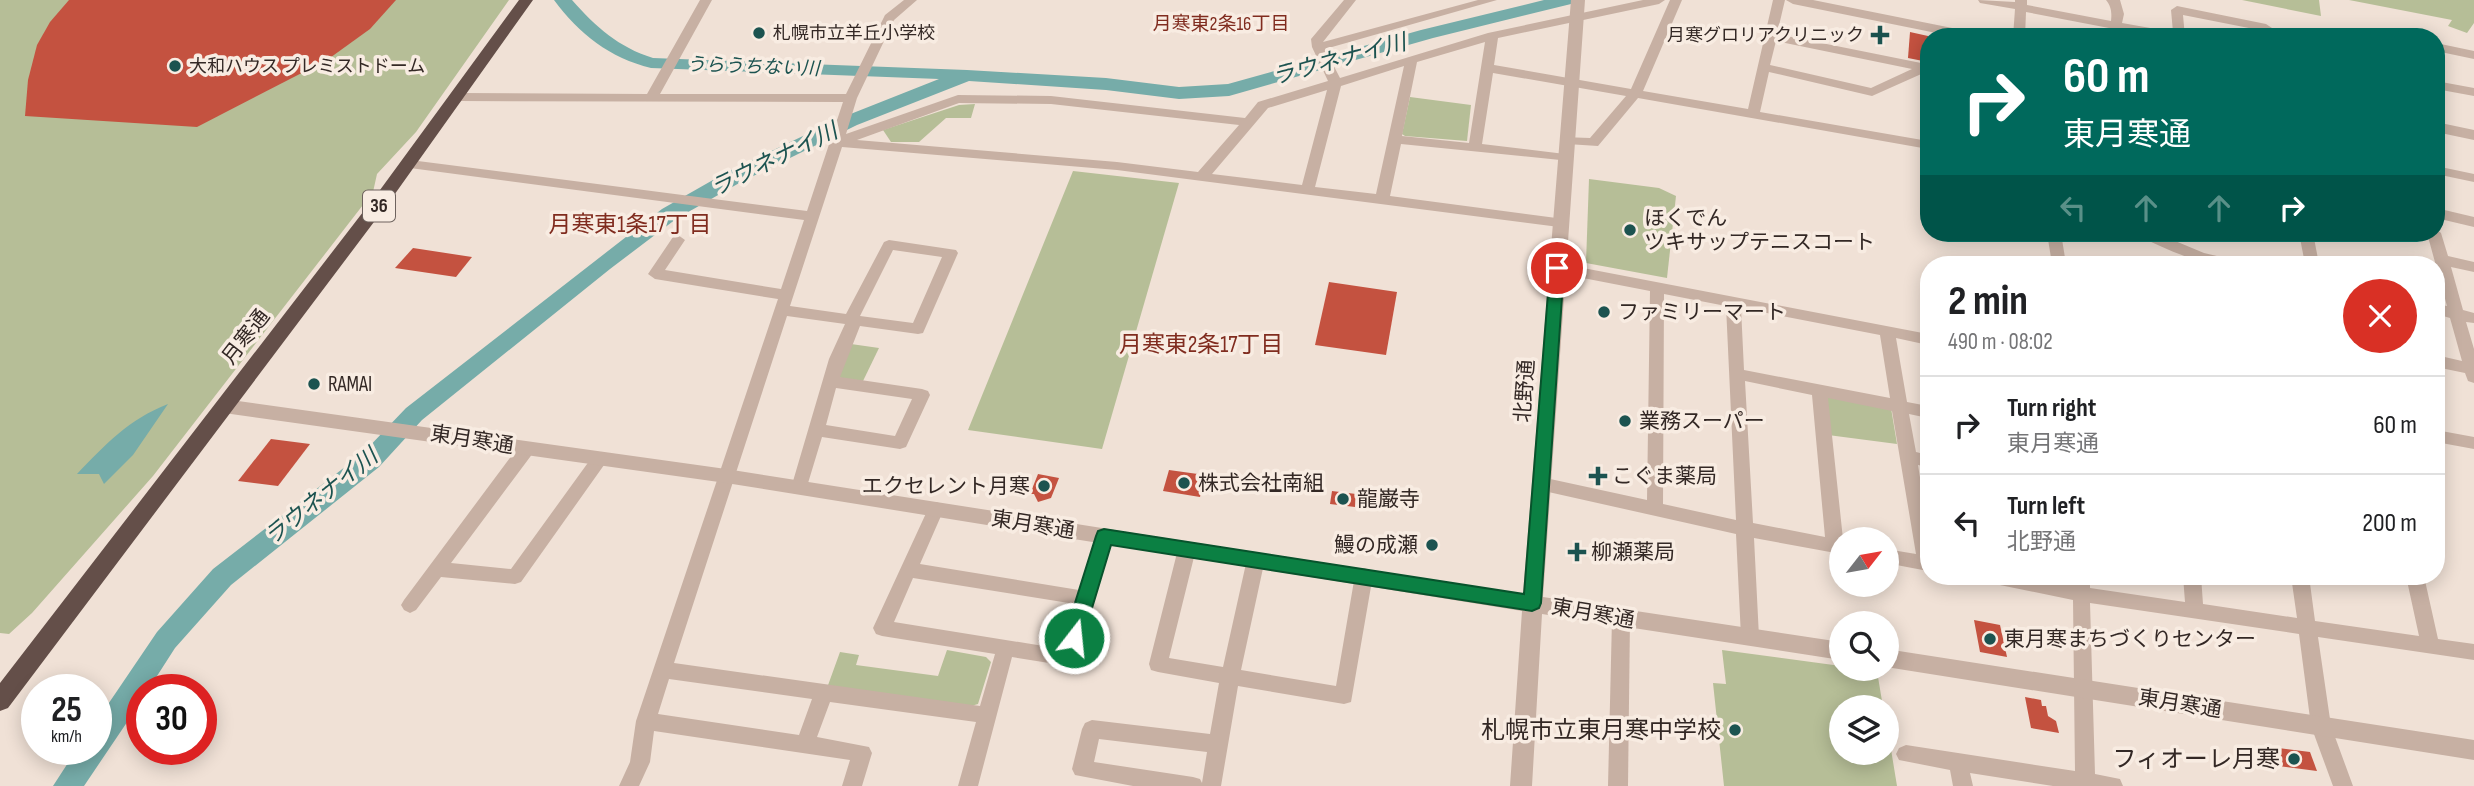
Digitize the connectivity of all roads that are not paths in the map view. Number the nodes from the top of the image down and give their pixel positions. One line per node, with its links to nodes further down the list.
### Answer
1 (526, 0): 37 (highway, 月寒通 / 36)
2 (706, 0): 38 (street)
3 (911, 0): 39 (street)
4 (1350, 0): 25 (street)
5 (1457, 0): 14 (street)
6 (1491, 0): 14 (street)
7 (1659, 0): 15 (street)
8 (1676, 0): 36 (street)
9 (1779, 0): 23 (street)
10 (1793, 0): 16 (street)
11 (1984, 0): 13 (street)
12 (2112, 0): 19 (street)
13 (2021, 4): 17 (street); 18 (street)
14 (1471, 5): 25 (street)
15 (1577, 10): 22 (street); 33 (street, 北野通)
16 (1932, 28)
17 (2020, 28)
18 (2104, 28)
19 (2115, 28)
20 (2179, 28): 21 (street)
21 (2266, 28)
22 (1492, 36): 27 (street); 30 (street)
23 (1771, 36): 28 (street); 29 (street)
24 (2445, 49): 26 (street)
25 (1320, 51): 32 (street)
26 (2474, 55)
27 (1412, 59): 32 (street); 45 (street)
28 (1764, 67): 31 (street); 40 (street)
29 (1920, 67)
30 (1487, 68): 33 (street); 47 (street)
31 (1920, 71)
32 (1333, 77): 41 (street); 53 (street)
33 (1572, 83): 36 (street); 48 (street, 北野通)
34 (2445, 87): 35 (street)
35 (2474, 92)
36 (1635, 94): 40 (street); 48 (street)
37 (460, 97): 38 (street); 49 (highway, 月寒通 / 36)
38 (651, 97): 39 (street)
39 (851, 98): 43 (street)
40 (1753, 114): 46 (street)
41 (1248, 122): 43 (street); 51 (street)
42 (2445, 129): 44 (street)
43 (839, 135): 51 (street); 55 (street)
44 (2474, 135)
45 (1396, 138): 47 (street); 54 (street)
46 (1920, 144)
47 (1475, 147): 48 (street)
48 (1566, 149): 57 (street, 北野通)
49 (410, 164): 55 (street); 81 (highway, 月寒通 / 36)
50 (2445, 172): 52 (street)
51 (1202, 176): 53 (street)
52 (2474, 178)
53 (1307, 190): 54 (street)
54 (1382, 200): 57 (street)
55 (812, 216): 67 (street)
56 (2445, 216): 58 (street)
57 (1559, 222): 63 (street, 北野通)
58 (2474, 222)
59 (678, 240): 67 (street)
60 (2164, 242): 61 (street)
61 (2198, 256)
62 (2445, 261): 64 (street)
63 (1557, 268): 66 (street); 92 (street, 北野通)
64 (2474, 268)
65 (2445, 271): 71 (street)
66 (1657, 288): 68 (street); 95 (street)
67 (786, 295): 69 (street)
68 (1733, 302): 74 (street); 78 (street)
69 (781, 310): 73 (street); 91 (street)
70 (2445, 311): 71 (street)
71 (2456, 313): 72 (street); 77 (street)
72 (2474, 318)
73 (853, 319): 73 (street); 79 (street)
74 (1887, 331): 75 (street); 82 (street)
75 (1920, 337)
76 (2445, 364): 77 (street)
77 (2473, 373)
78 (1737, 374): 80 (street); 98 (street)
79 (830, 381): 84 (street); 84 (street)
80 (1819, 390): 82 (street); 97 (street)
81 (224, 406): 87 (street, 東月寒通); 128 (highway, 月寒通 / 36)
82 (1899, 406): 83 (street); 88 (street)
83 (1920, 410)
84 (816, 430): 93 (street)
85 (2445, 438): 86 (street)
86 (2474, 443)
87 (527, 448): 89 (street, 東月寒通); 105 (street)
88 (1909, 457): 90 (street); 94 (street)
89 (601, 458): 91 (street, 東月寒通); 105 (street)
90 (1920, 459)
91 (726, 476): 93 (street, 東月寒通); 124 (street)
92 (1541, 484): 95 (street); 113 (street, 北野通)
93 (799, 488): 96 (street, 東月寒通)
94 (1920, 501)
95 (1655, 508): 98 (street)
96 (936, 509): 99 (street, 東月寒通); 106 (street)
97 (1836, 527)
98 (1745, 529): 100 (street); 118 (street)
99 (1104, 536): 101 (street, 東月寒通); 112 (street)
100 (1829, 545)
101 (1187, 549): 102 (street, 東月寒通); 125 (street)
102 (1256, 559): 107 (street, 東月寒通); 125 (street)
103 (1899, 559): 104 (street)
104 (1920, 563)
105 (437, 569): 114 (street)
106 (909, 570): 112 (street); 120 (street)
107 (1364, 575): 113 (street, 東月寒通); 125 (street)
108 (2081, 585): 115 (street); 126 (street)
109 (2193, 585): 115 (street)
110 (2301, 585): 117 (street)
111 (2417, 585): 119 (street)
112 (1085, 598): 120 (street)
113 (1532, 603): 116 (street, 東月寒通); 143 (street, 北野通)
114 (410, 605)
115 (2195, 611): 117 (street)
116 (1621, 620): 118 (street, 東月寒通); 144 (street)
117 (2308, 628): 119 (street); 131 (street)
118 (1750, 636): 121 (street, 東月寒通)
119 (2430, 645): 122 (street)
120 (1005, 649): 129 (street)
121 (1829, 649)
122 (2474, 652)
123 (1899, 660): 126 (street, 東月寒通)
124 (663, 670): 127 (street); 130 (street)
125 (1230, 676): 132 (street)
126 (2083, 689): 131 (street, 東月寒通); 137 (street)
127 (824, 693): 129 (street); 133 (street)
128 (0, 701)
129 (986, 715): 140 (street)
130 (646, 721): 133 (street); 138 (street)
131 (2321, 726): 134 (street, 東月寒通); 147 (street)
132 (1217, 744): 141 (street); 142 (street)
133 (805, 745): 139 (street)
134 (2474, 750)
135 (1906, 754): 136 (street)
136 (1958, 763): 137 (street); 145 (street)
137 (2085, 784): 146 (street)
138 (629, 786)
139 (852, 786)
140 (968, 786)
141 (1193, 786)
142 (1211, 786)
143 (1521, 786)
144 (1618, 786)
145 (1963, 786)
146 (2113, 786)
147 (2343, 786)

